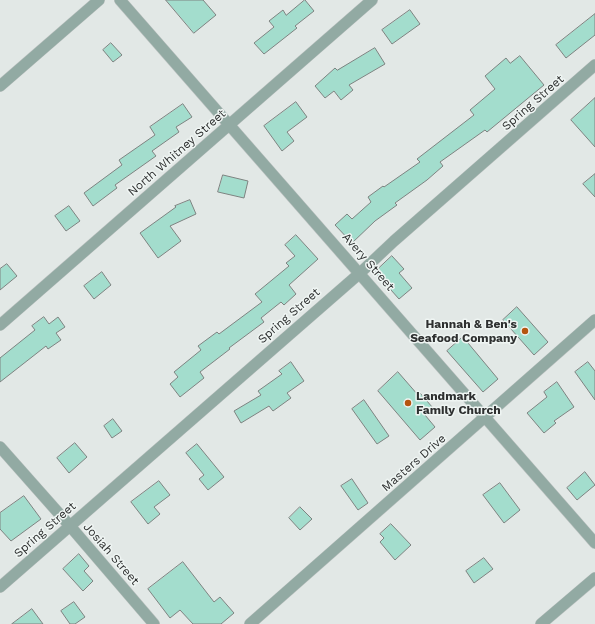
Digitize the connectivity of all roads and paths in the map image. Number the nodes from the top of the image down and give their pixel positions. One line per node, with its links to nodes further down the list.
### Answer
1 (99, 0): 5 (street)
2 (120, 0): 6 (street, Avery Street)
3 (372, 0): 6 (street, North Whitney Street)
4 (595, 65): 7 (street, Spring Street)
5 (0, 86)
6 (230, 125): 7 (street, Avery Street); 9 (street, North Whitney Street)
7 (360, 273): 10 (street, Avery Street); 12 (street, Spring Street)
8 (595, 320): 10 (street, Masters Drive)
9 (0, 325)
10 (486, 417): 13 (street, Avery Street); 17 (street, Masters Drive)
11 (0, 447): 12 (street, Josiah Street)
12 (70, 526): 15 (street, Spring Street); 16 (street, Josiah Street)
13 (595, 543)
14 (595, 578): 18 (street)
15 (0, 587)
16 (154, 624)
17 (250, 624)
18 (541, 624)

